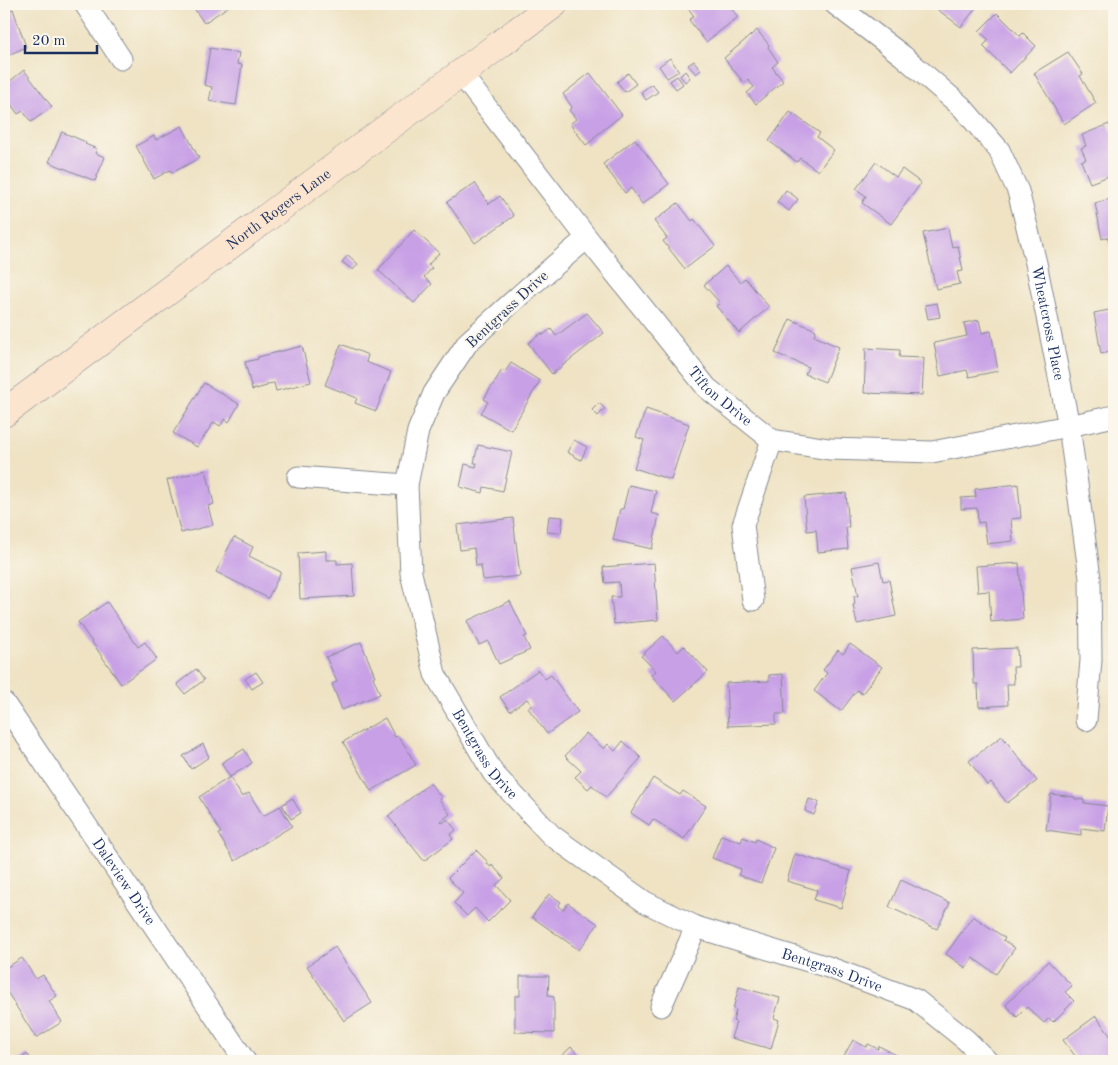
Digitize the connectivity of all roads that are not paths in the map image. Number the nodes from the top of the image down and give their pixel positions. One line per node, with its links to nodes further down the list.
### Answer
1 (85, 4): 4 (street)
2 (554, 4): 5 (street, North Rogers Lane)
3 (835, 4): 9 (street, Wheatcross Place)
4 (122, 60)
5 (461, 74): 6 (street, Tifton Drive); 7 (street, North Rogers Lane)
6 (587, 238): 10 (street, Tifton Drive); 12 (street, Bentgrass Drive)
7 (4, 413)
8 (1114, 416): 9 (street, Tifton Drive)
9 (1069, 426): 10 (street, Tifton Drive); 15 (street, Wheatcross Place)
10 (772, 440): 13 (street)
11 (298, 477): 12 (street)
12 (407, 485): 16 (street, Bentgrass Drive)
13 (753, 600)
14 (4, 703): 18 (street, Daleview Drive)
15 (1086, 720)
16 (696, 927): 17 (street); 19 (street, Bentgrass Drive)
17 (661, 1006)
18 (245, 1061)
19 (987, 1061)

